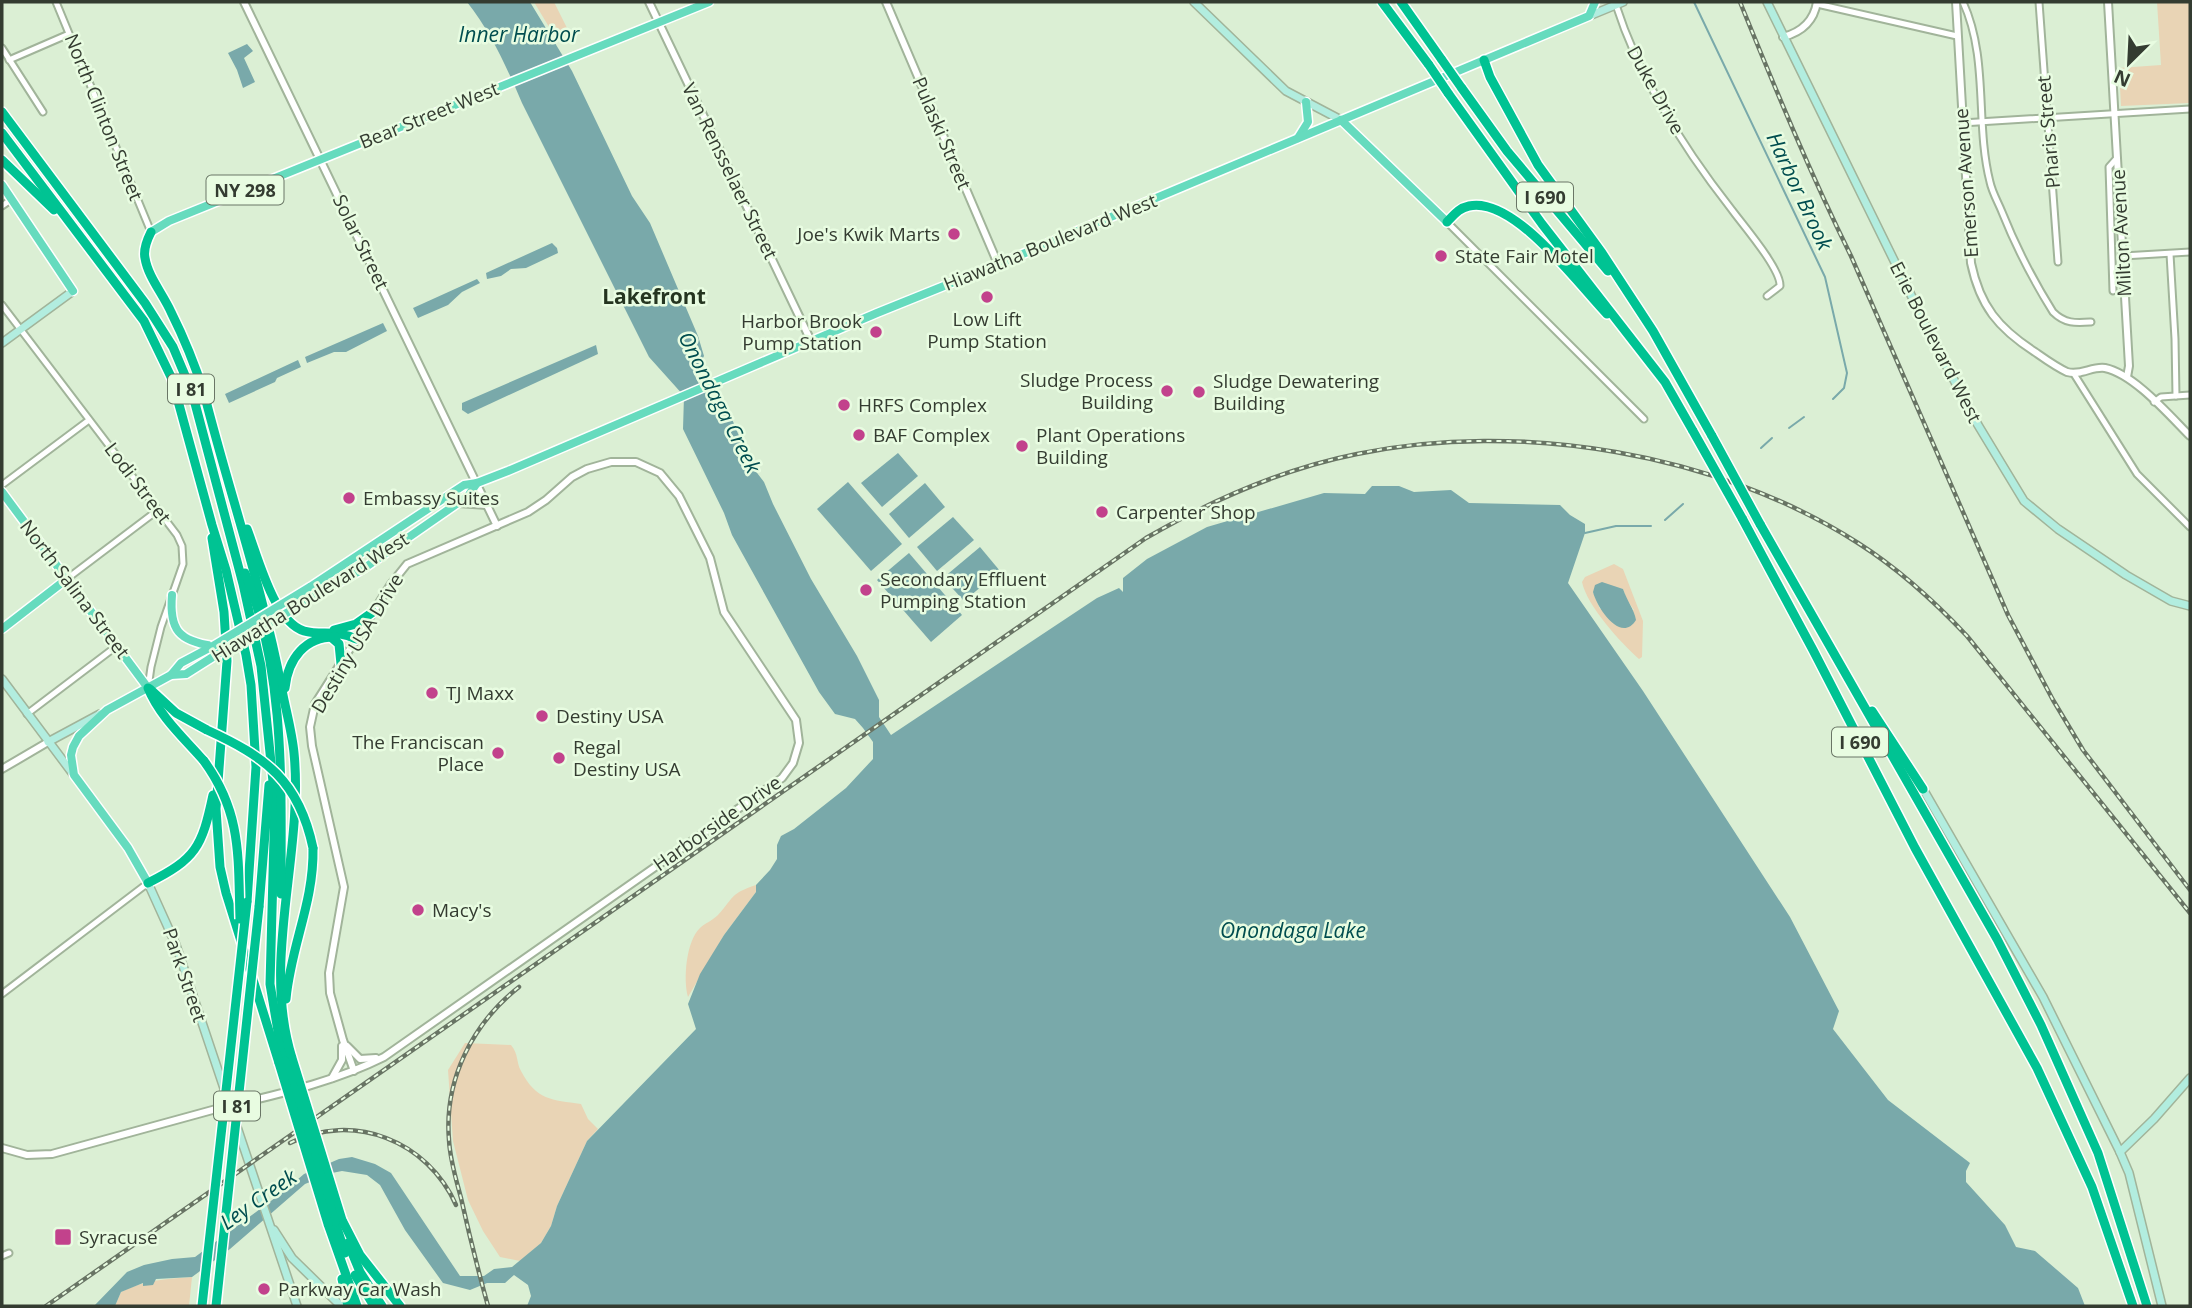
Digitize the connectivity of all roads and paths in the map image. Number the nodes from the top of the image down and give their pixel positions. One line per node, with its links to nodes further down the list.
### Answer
1 (57, 2): 19 (street, North Clinton Street)
2 (244, 2): 36 (street, Solar Street)
3 (649, 2): 18 (street, Van Rensselaer Street)
4 (709, 2): 18 (main road, Bear Street West / NY 298)
5 (886, 2): 49 (street, Pulaski Street)
6 (1194, 2): 25 (main road)
7 (1381, 2): 59 (highway, I 690, bridge)
8 (1401, 2): 53 (highway, I 690, bridge)
9 (1595, 2): 17 (main road)
10 (1767, 2): 21 (main road, Erie Boulevard West)
11 (1956, 2): 20 (street, Emerson Avenue)
12 (1963, 2): 32 (street)
13 (2039, 2): 30 (street, Pharis Street)
14 (2108, 2): 29 (street, Milton Avenue)
15 (1619, 3): 17 (main road, Hiawatha Boulevard West); 52 (street, Duke Drive)
16 (1817, 3): 20 (street); 21 (street)
17 (1589, 16): 24 (main road, Hiawatha Boulevard West)
18 (659, 22): 36 (main road, Bear Street West / NY 298); 57 (street, Van Rensselaer Street)
19 (69, 34): 23 (street); 43 (street, North Clinton Street)
20 (1957, 36): 33 (street, Emerson Avenue)
21 (1783, 37): 81 (main road, Erie Boulevard West)
22 (2, 48): 23 (street)
23 (9, 60): 28 (street)
24 (1484, 60): 31 (main road, Hiawatha Boulevard West); 53 (highway)
25 (1306, 102): 31 (main road); 35 (main road)
26 (2190, 109): 29 (street)
27 (2, 112): 78 (highway, I 81)
28 (43, 112)
29 (2115, 113): 30 (street); 37 (street, Milton Avenue)
30 (2046, 116): 32 (street); 48 (street, Pharis Street)
31 (1341, 120): 35 (main road, Hiawatha Boulevard West); 42 (main road)
32 (1983, 121): 33 (street); 55 (street)
33 (1962, 123): 60 (street, Emerson Avenue)
34 (2, 133): 44 (highway, I 81)
35 (1296, 140): 49 (main road, Hiawatha Boulevard West)
36 (321, 158): 43 (main road, Bear Street West / NY 298); 68 (street, Solar Street)
37 (2117, 158): 47 (street, Milton Avenue); 51 (street)
38 (2, 160): 44 (highway)
39 (2, 185): 40 (main road)
40 (12, 200): 41 (street); 50 (main road)
41 (2, 206)
42 (1447, 222): 59 (highway); 65 (street)
43 (151, 232): 70 (highway)
44 (81, 238): 75 (highway, I 81)
45 (2190, 252): 46 (street)
46 (2170, 254): 47 (street); 63 (street)
47 (2123, 256): 61 (street, Milton Avenue)
48 (2058, 262)
49 (998, 264): 57 (main road, Hiawatha Boulevard West)
50 (73, 291): 56 (main road)
51 (2113, 291)
52 (1768, 296)
53 (1633, 303): 91 (highway, I 690, bridge)
54 (2, 305): 56 (street, Lodi Street)
55 (2091, 322)
56 (20, 329): 58 (main road); 66 (street, Lodi Street)
57 (811, 341): 68 (main road, Hiawatha Boulevard West)
58 (2, 343)
59 (1640, 347): 126 (highway, I 690, bridge)
60 (2074, 374): 61 (street); 77 (street, Emerson Avenue)
61 (2127, 377): 64 (street)
62 (2190, 395): 63 (street)
63 (2176, 396): 64 (street)
64 (2154, 402): 67 (street)
65 (1644, 419)
66 (89, 420): 69 (street); 74 (street, Lodi Street)
67 (2190, 436)
68 (477, 483): 72 (main road, Hiawatha Boulevard West); 73 (street); 87 (main road, Hiawatha Boulevard West, bridge)
69 (2, 485)
70 (230, 489): 84 (highway); 93 (highway)
71 (2, 492): 79 (main road, North Salina Street)
72 (457, 503): 73 (street); 89 (main road, Hiawatha Boulevard West, bridge)
73 (487, 505): 76 (street)
74 (158, 510): 79 (street); 80 (street, Lodi Street)
75 (212, 526): 98 (highway); 103 (highway, I 81, bridge)
76 (497, 526): 82 (street, Destiny USA Drive); 108 (street, Harborside Drive)
77 (2190, 527)
78 (233, 548): 96 (highway, I 81); 104 (highway)
79 (68, 578): 83 (main road); 86 (main road, North Salina Street)
80 (172, 595): 87 (main road); 92 (street, Lodi Street)
81 (2190, 606)
82 (373, 612): 84 (highway); 85 (street, Destiny USA Drive)
83 (2, 629)
84 (329, 634): 85 (highway); 88 (highway); 93 (highway)
85 (355, 641): 88 (street, Destiny USA Drive)
86 (118, 645): 92 (main road, North Salina Street); 95 (street)
87 (213, 646): 89 (main road, Hiawatha Boulevard West)
88 (341, 664): 107 (street, Destiny USA Drive)
89 (172, 676): 92 (main road, Hiawatha Boulevard West)
90 (2, 680): 95 (main road, Park Street)
91 (1850, 682): 101 (highway); 127 (highway, I 690)
92 (148, 688): 94 (main road, Hiawatha Boulevard West); 103 (highway, bridge); 106 (highway, bridge)
93 (285, 704): 104 (highway)
94 (107, 710): 97 (main road); 100 (main road, Hiawatha Boulevard West)
95 (27, 714): 97 (main road, Park Street)
96 (267, 717): 109 (highway); 120 (highway, I 81, bridge)
97 (48, 742): 99 (street); 100 (main road, Park Street)
98 (221, 756): 102 (highway); 109 (highway)
99 (2, 769)
100 (74, 775): 102 (main road, Park Street)
101 (1923, 789): 115 (main road)
102 (148, 883): 105 (street); 113 (main road, Park Street)
103 (241, 949): 119 (highway, I 81, bridge)
104 (282, 952): 106 (highway)
105 (2, 994)
106 (285, 1028): 109 (highway)
107 (342, 1041): 108 (street); 110 (street, Destiny USA Drive); 112 (street)
108 (384, 1057): 110 (street, Harborside Drive)
109 (285, 1061): 117 (highway, bridge); 117 (highway, bridge)
110 (354, 1070): 112 (street, Harborside Drive)
111 (2190, 1078): 115 (main road)
112 (331, 1079): 113 (street, Harborside Drive)
113 (229, 1106): 114 (street, Harborside Drive); 116 (main road, Park Street)
114 (2, 1148)
115 (2120, 1152): 128 (main road)
116 (268, 1221): 118 (main road); 121 (main road, Park Street)
117 (335, 1222): 118 (highway); 123 (highway); 124 (highway); 125 (highway)
118 (347, 1301): 122 (highway)
119 (202, 1306)
120 (216, 1306)
121 (297, 1306)
122 (357, 1306)
123 (374, 1306)
124 (382, 1306)
125 (400, 1306)
126 (2133, 1306)
127 (2147, 1306)
128 (2162, 1306)

